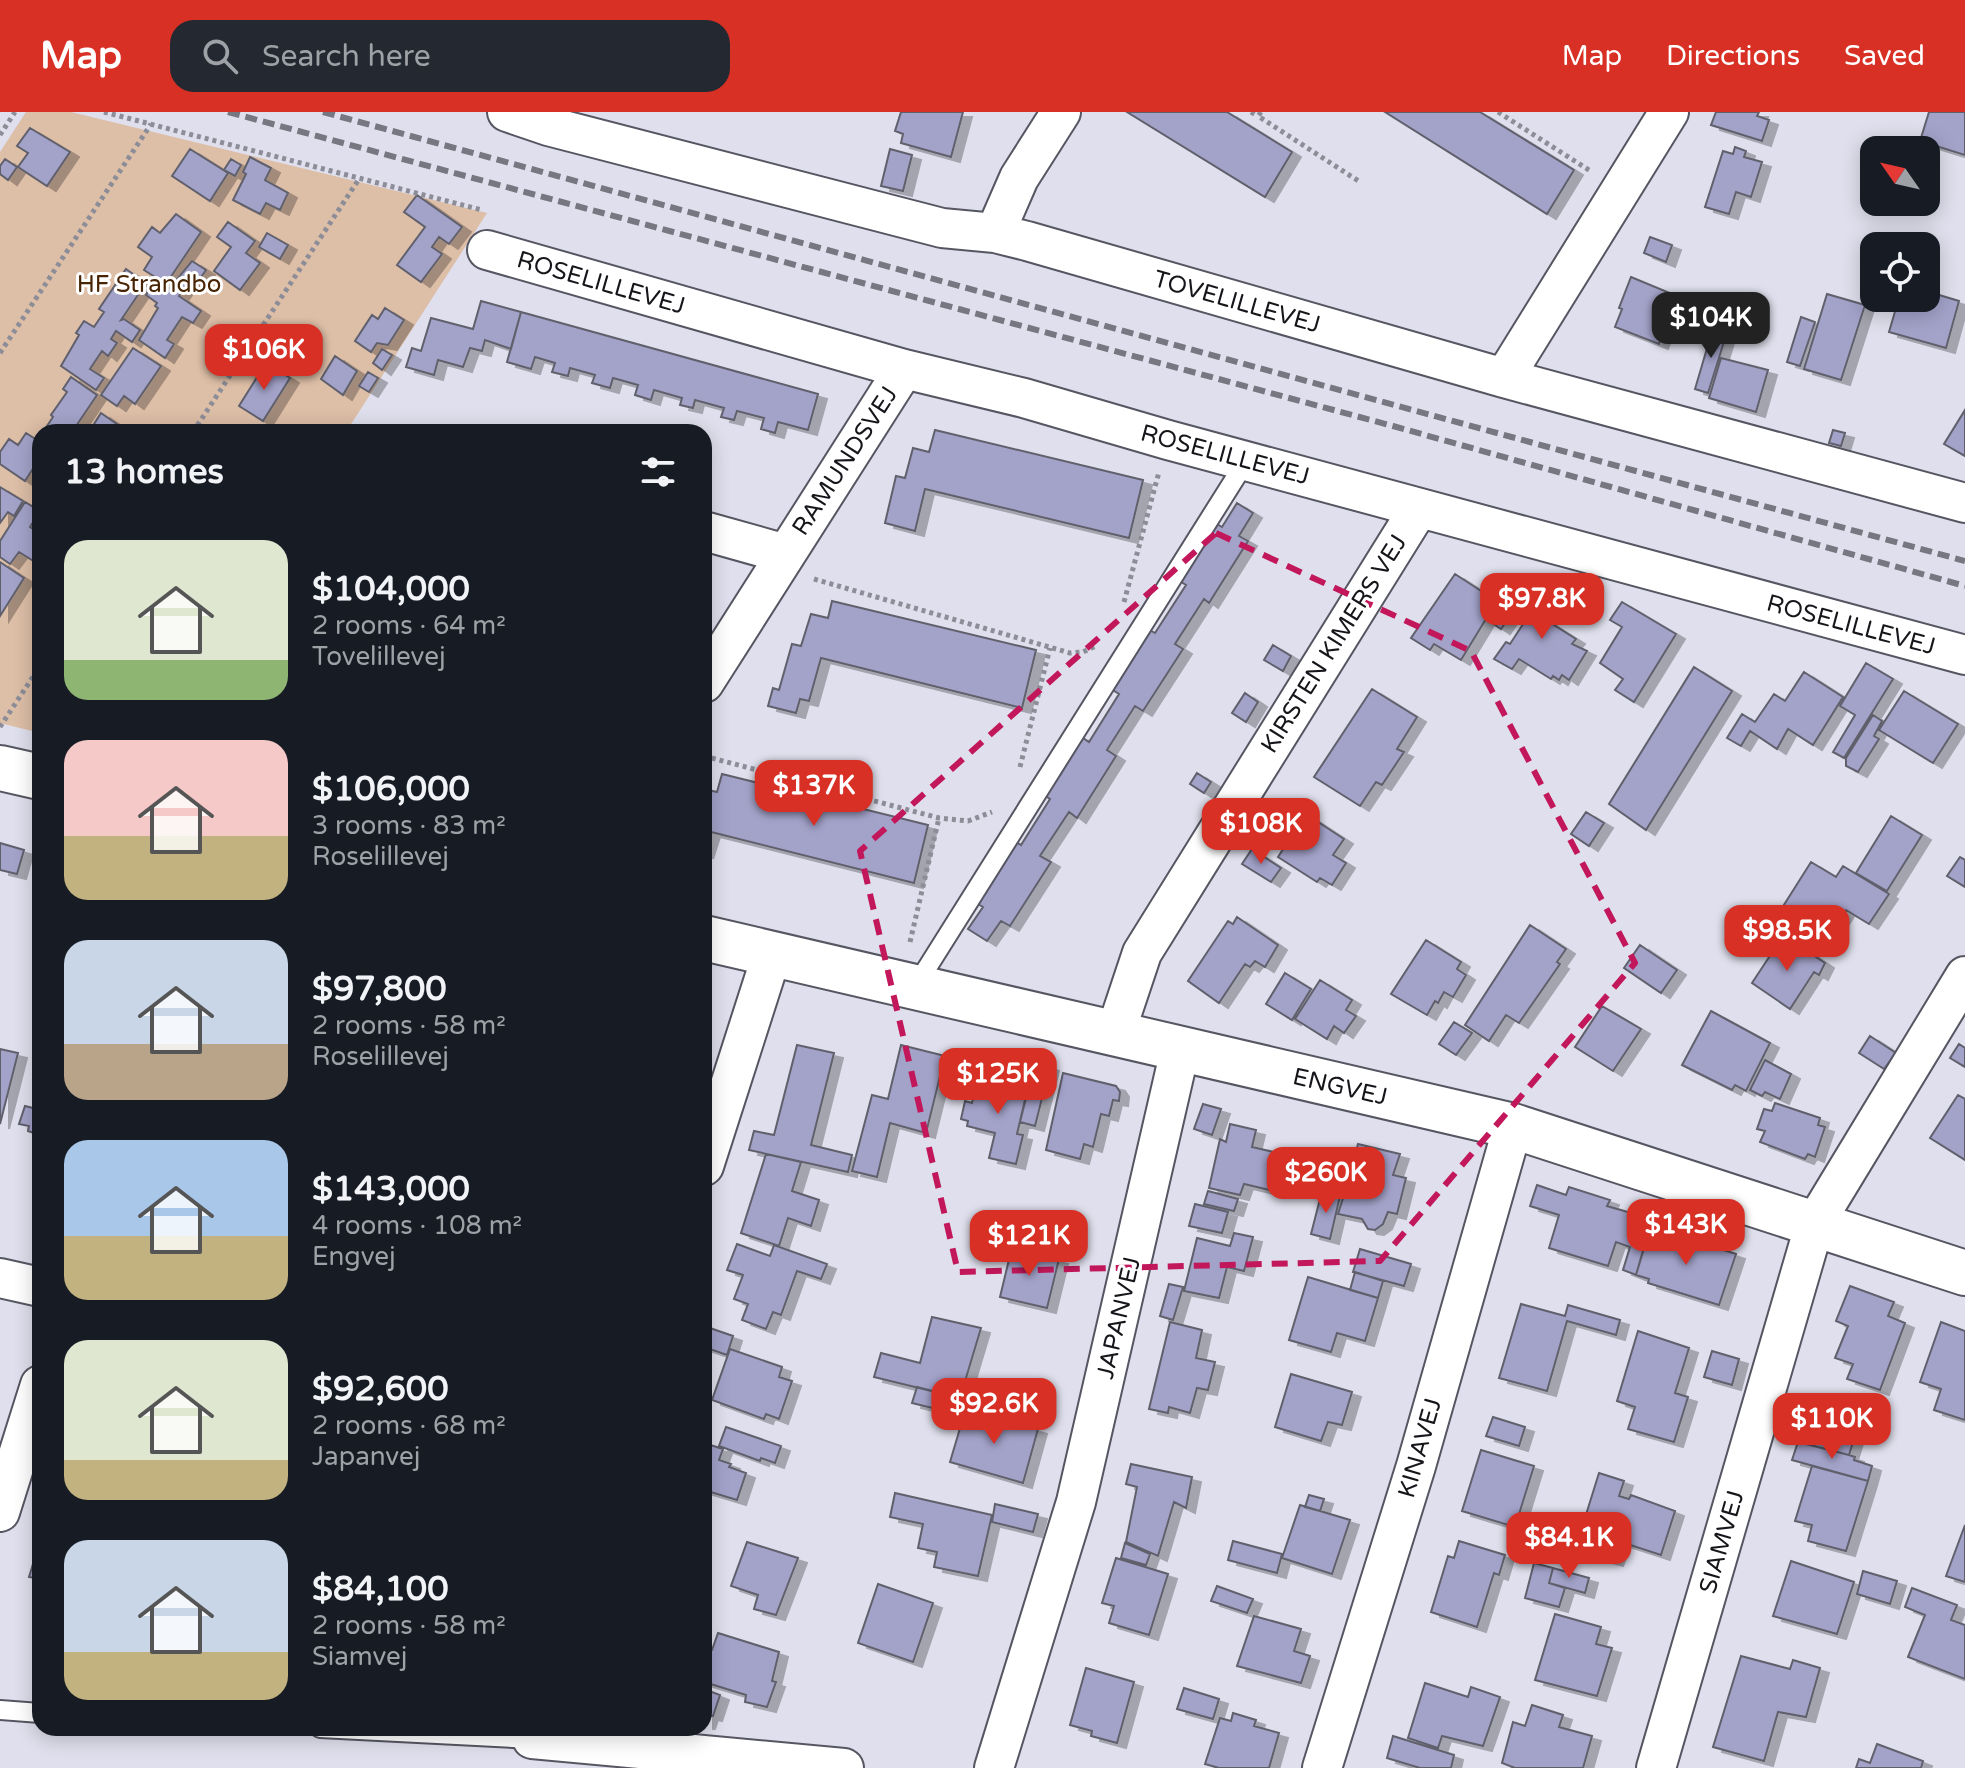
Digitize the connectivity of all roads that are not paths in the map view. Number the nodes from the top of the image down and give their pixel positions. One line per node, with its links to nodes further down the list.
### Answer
1 (507, 112): 4 (street, TOVELILLEVEJ)
2 (1061, 112): 4 (street)
3 (1669, 112): 7 (street)
4 (995, 233): 7 (street, TOVELILLEVEJ)
5 (487, 250): 6 (street, ROSELILLEVEJ)
6 (904, 369): 8 (street, ROSELILLEVEJ); 12 (street, RAMUNDSVEJ)
7 (1504, 378): 9 (street, TOVELILLEVEJ)
8 (1246, 461): 10 (street, ROSELILLEVEJ); 19 (lane)
9 (1965, 503)
10 (1419, 508): 13 (street, ROSELILLEVEJ); 21 (street, KIRSTEN KIMERS VEJ)
11 (712, 534): 12 (street, RAMUNDSVEJ)
12 (782, 561): 14 (street, RAMUNDSVEJ)
13 (1965, 655)
14 (712, 670)
15 (0, 768): 16 (street)
16 (32, 775)
17 (712, 940): 18 (street, ENGVEJ)
18 (772, 954): 19 (street, ENGVEJ); 24 (street)
19 (926, 969): 21 (street, ENGVEJ)
20 (1965, 976): 25 (street, SIAMVEJ)
21 (1115, 1034): 22 (street, ENGVEJ)
22 (1180, 1050): 23 (street, ENGVEJ); 38 (street, JAPANVEJ)
23 (1513, 1126): 25 (street, ENGVEJ); 39 (street, KINAVEJ)
24 (712, 1141)
25 (1815, 1223): 26 (street, ENGVEJ); 40 (street, SIAMVEJ)
26 (1965, 1273)
27 (0, 1278): 28 (street)
28 (32, 1285)
29 (32, 1410): 30 (street)
30 (0, 1512)
31 (0, 1710): 32 (lane)
32 (32, 1712)
33 (474, 1736): 34 (lane)
34 (532, 1739): 36 (street)
35 (652, 1739): 36 (street); 37 (street)
36 (596, 1757)
37 (844, 1768)
38 (994, 1768)
39 (1322, 1768)
40 (1656, 1768)

